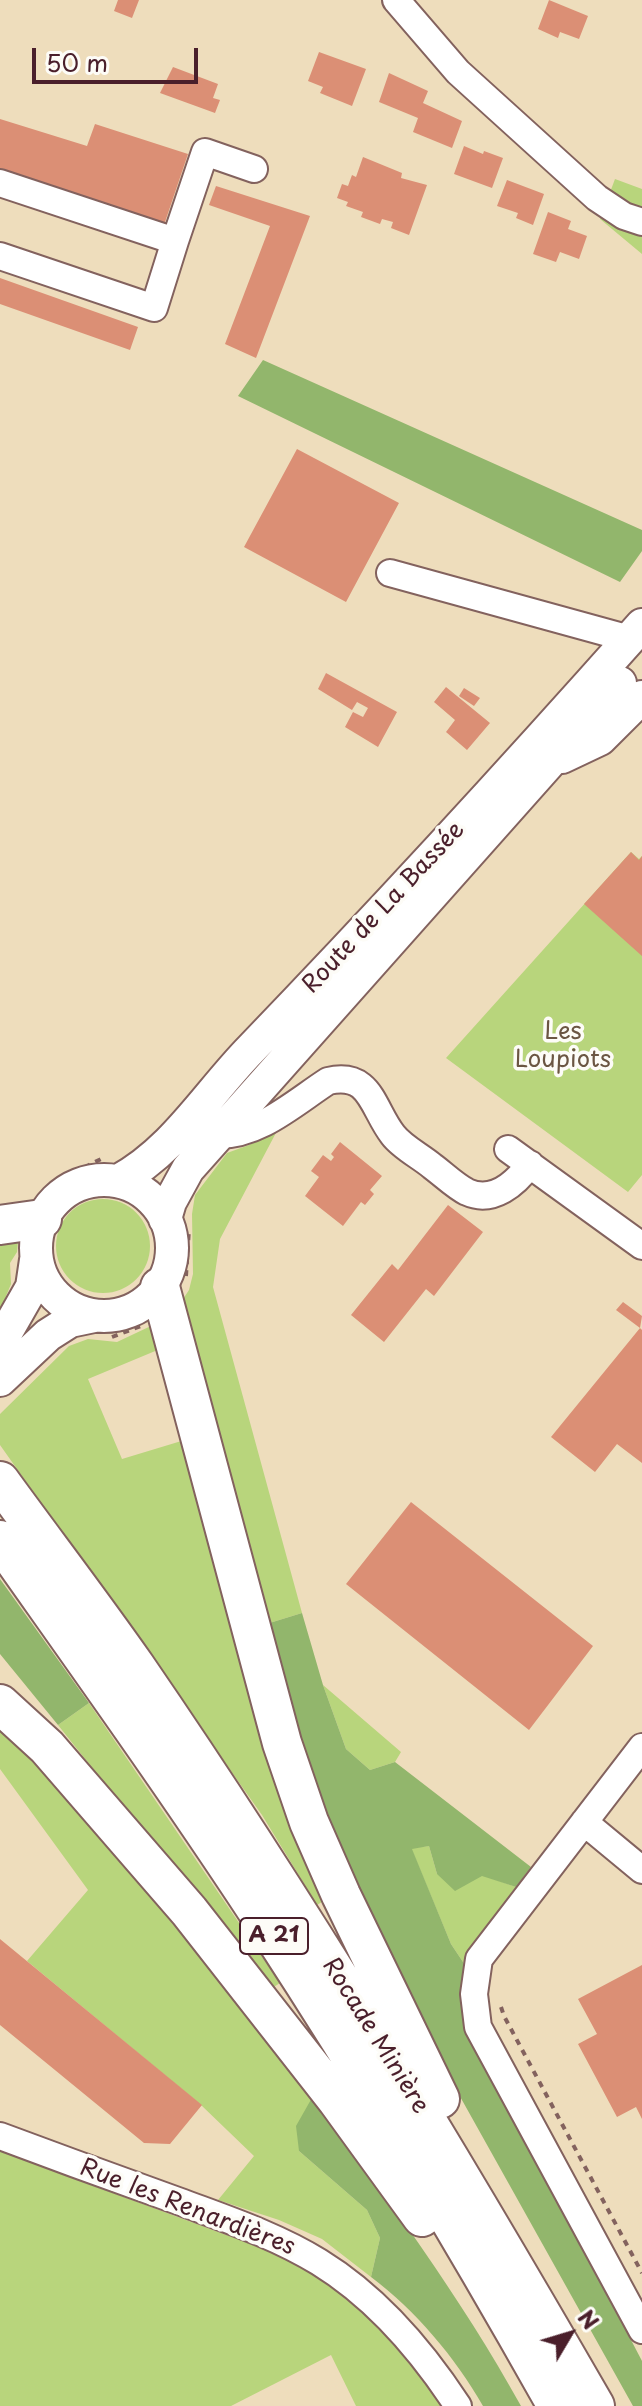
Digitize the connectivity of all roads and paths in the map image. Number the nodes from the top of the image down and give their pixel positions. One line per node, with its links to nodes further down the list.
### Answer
1 (396, 0): 4 (street)
2 (254, 169): 5 (street)
3 (0, 183): 5 (street)
4 (642, 222)
5 (175, 241): 6 (street)
6 (0, 256)
7 (390, 573): 8 (street)
8 (638, 641): 10 (main road, Route de La Bassée); 12 (main road, Route de La Bassée)
9 (642, 697): 10 (main road)
10 (549, 763): 11 (main road, Route de La Bassée)
11 (218, 1135): 14 (main road, Route de La Bassée); 16 (street)
12 (118, 1181): 13 (main road); 14 (main road)
13 (42, 1219): 15 (highway); 17 (main road)
14 (177, 1222): 18 (main road); 18 (path)
15 (0, 1225)
16 (642, 1246)
17 (36, 1260): 19 (main road); 20 (main road)
18 (172, 1284): 19 (main road); 29 (highway)
19 (94, 1316): 20 (main road)
20 (4, 1364)
21 (0, 1481): 29 (highway, Rocade Minière / A 21)
22 (0, 1540): 32 (highway, Rocade Minière / A 21)
23 (0, 1704): 32 (highway)
24 (642, 1747): 25 (street)
25 (584, 1822): 26 (street); 31 (street)
26 (642, 1870)
27 (500, 2002): 30 (path)
28 (0, 2136): 33 (street, Rue les Renardières)
29 (478, 2204): 35 (highway, Rocade Minière / A 21)
30 (642, 2273)
31 (642, 2330)
32 (524, 2347): 34 (highway, Rocade Minière / A 21)
33 (458, 2406)
34 (557, 2406)
35 (595, 2406)

